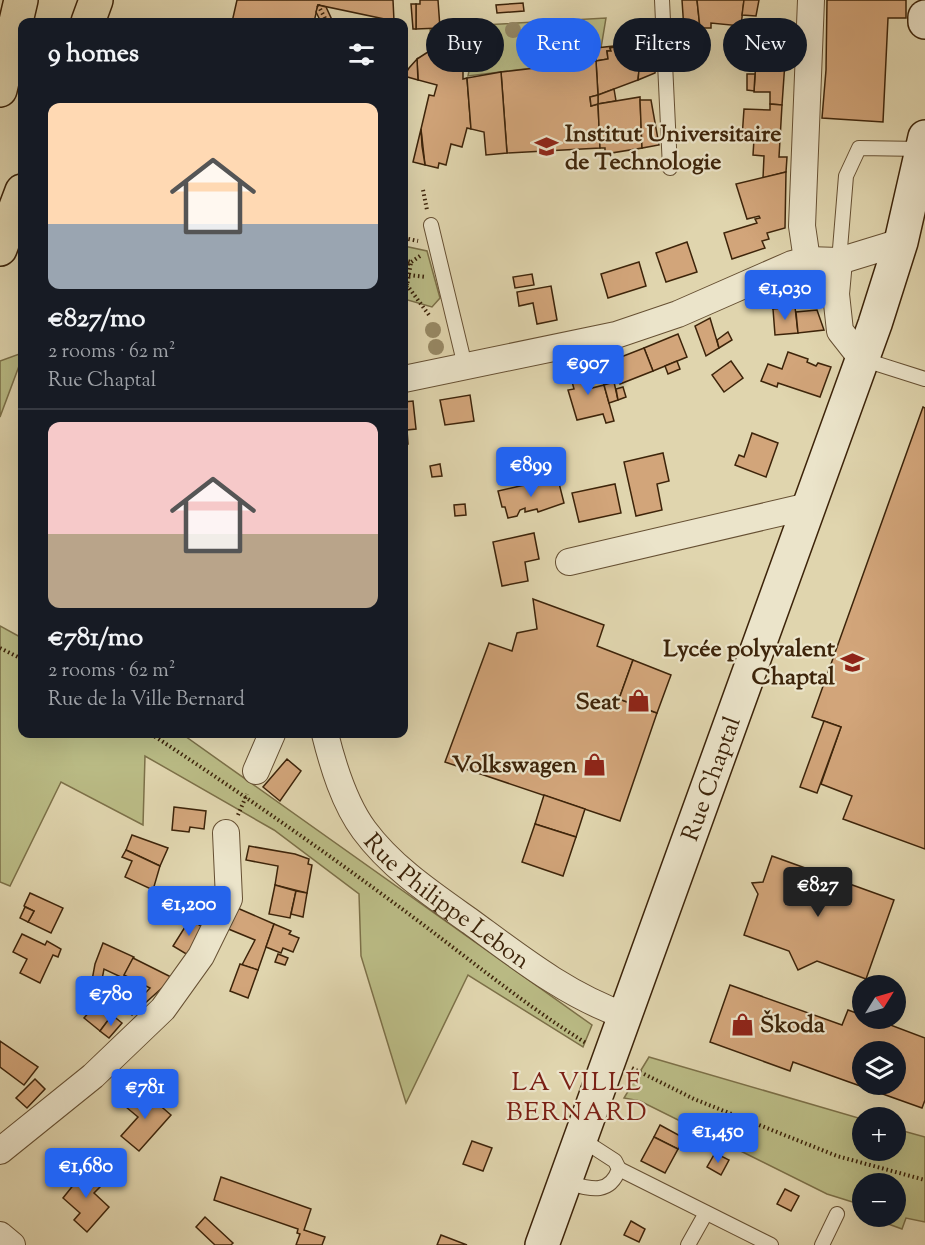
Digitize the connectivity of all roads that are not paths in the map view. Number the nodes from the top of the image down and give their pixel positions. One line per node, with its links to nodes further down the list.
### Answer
1 (21, 0): 8 (main road)
2 (96, 0): 6 (main road)
3 (662, 0): 10 (lane)
4 (811, 0): 15 (street)
5 (925, 17): 7 (main road)
6 (89, 18)
7 (925, 22)
8 (0, 90)
9 (924, 145): 13 (main road, Rue Chaptal); 16 (lane)
10 (670, 168)
11 (18, 202): 14 (main road)
12 (431, 225): 18 (lane)
13 (901, 242): 16 (street); 17 (main road, Rue Chaptal)
14 (0, 249)
15 (807, 260): 16 (street); 18 (street)
16 (839, 261): 17 (street)
17 (862, 359): 20 (lane); 21 (main road, Rue Chaptal)
18 (465, 366): 19 (street)
19 (408, 379)
20 (925, 379)
21 (809, 506): 22 (street); 27 (main road, Rue Chaptal)
22 (568, 562)
23 (270, 738): 25 (street)
24 (327, 738): 27 (street, Rue Philippe Lebon)
25 (256, 771)
26 (226, 833): 29 (street)
27 (626, 1016): 28 (main road, Rue Chaptal)
28 (581, 1139): 30 (lane); 31 (main road, Rue Chaptal)
29 (0, 1151)
30 (619, 1169): 31 (lane); 32 (lane)
31 (565, 1182): 36 (main road, Rue Chaptal)
32 (706, 1213): 37 (lane); 38 (lane)
33 (837, 1214): 39 (lane)
34 (0, 1235): 35 (street)
35 (12, 1245)
36 (542, 1245)
37 (688, 1245)
38 (771, 1245)
39 (822, 1245)

